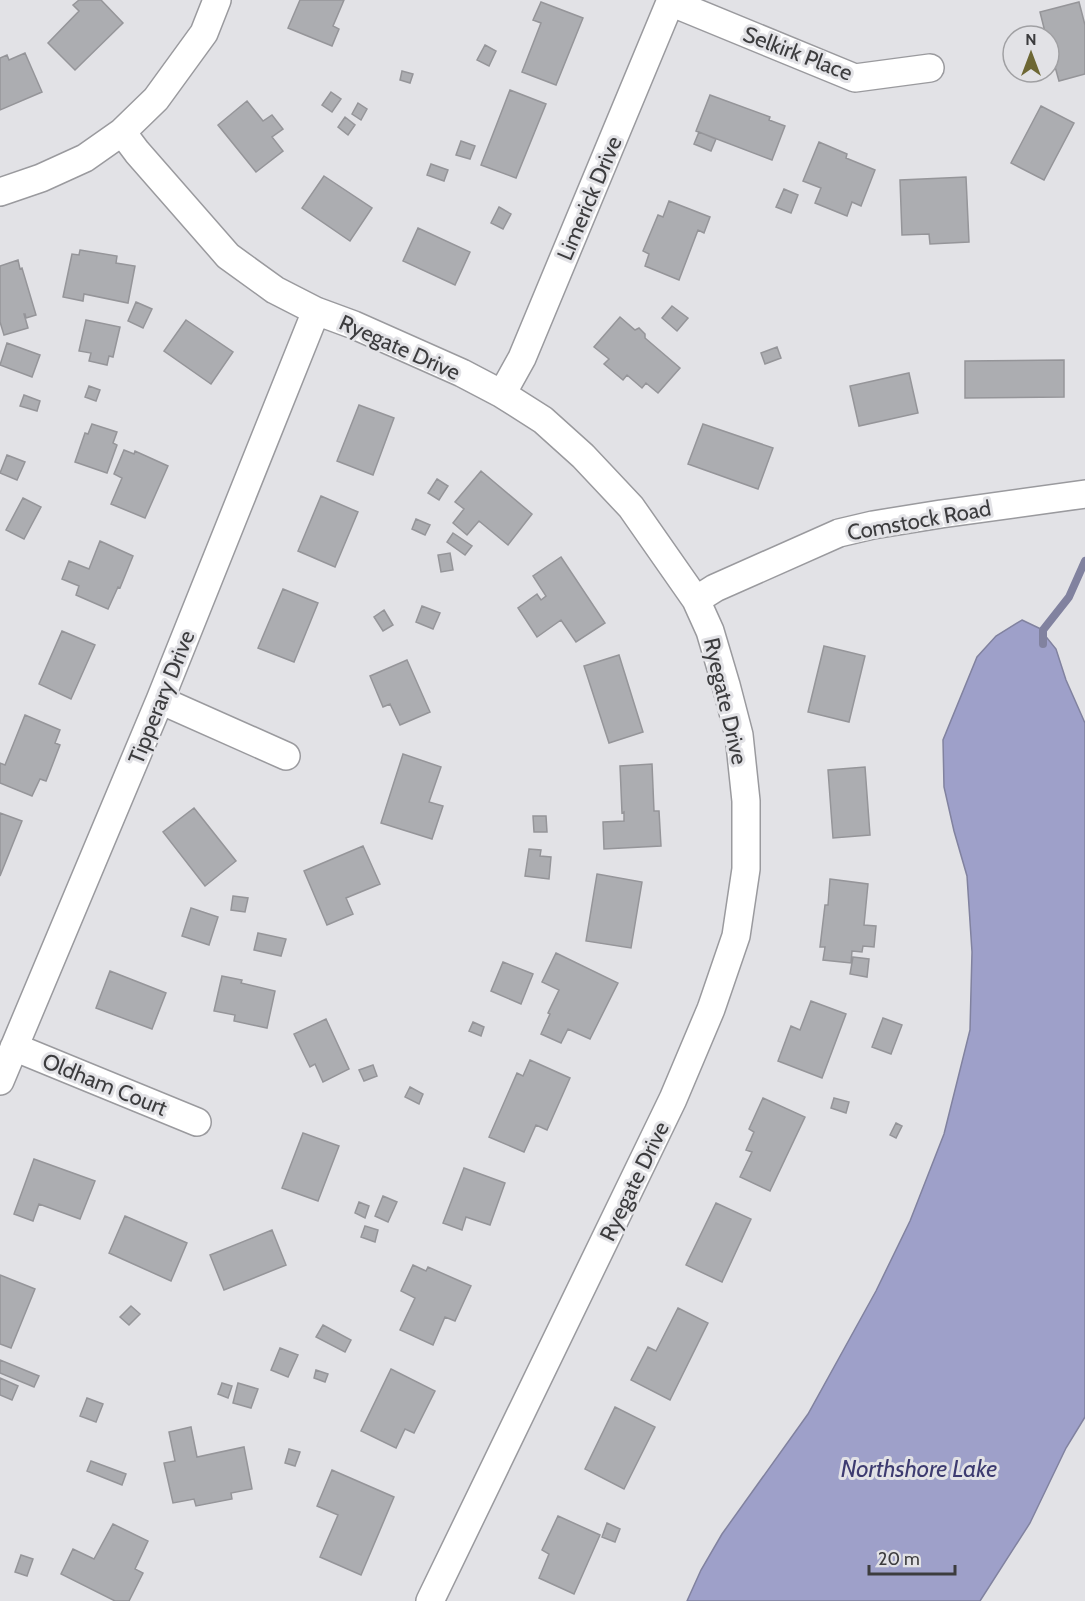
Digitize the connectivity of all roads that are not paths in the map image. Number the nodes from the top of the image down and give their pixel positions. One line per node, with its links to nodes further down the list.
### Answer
1 (217, 0): 4 (street)
2 (671, 1): 3 (street, Selkirk Place); 7 (street, Limerick Drive)
3 (930, 68)
4 (122, 132): 5 (street); 6 (street, Ryegate Drive)
5 (0, 192)
6 (316, 311): 7 (street, Ryegate Drive); 10 (street, Tipperary Drive)
7 (502, 394): 9 (street, Ryegate Drive)
8 (1085, 495): 9 (street, Comstock Road)
9 (696, 600): 15 (street, Ryegate Drive)
10 (160, 700): 11 (street); 12 (street, Tipperary Drive)
11 (286, 756)
12 (14, 1047): 13 (street, Tipperary Drive); 14 (street, Oldham Court)
13 (0, 1080)
14 (197, 1122)
15 (430, 1601)

